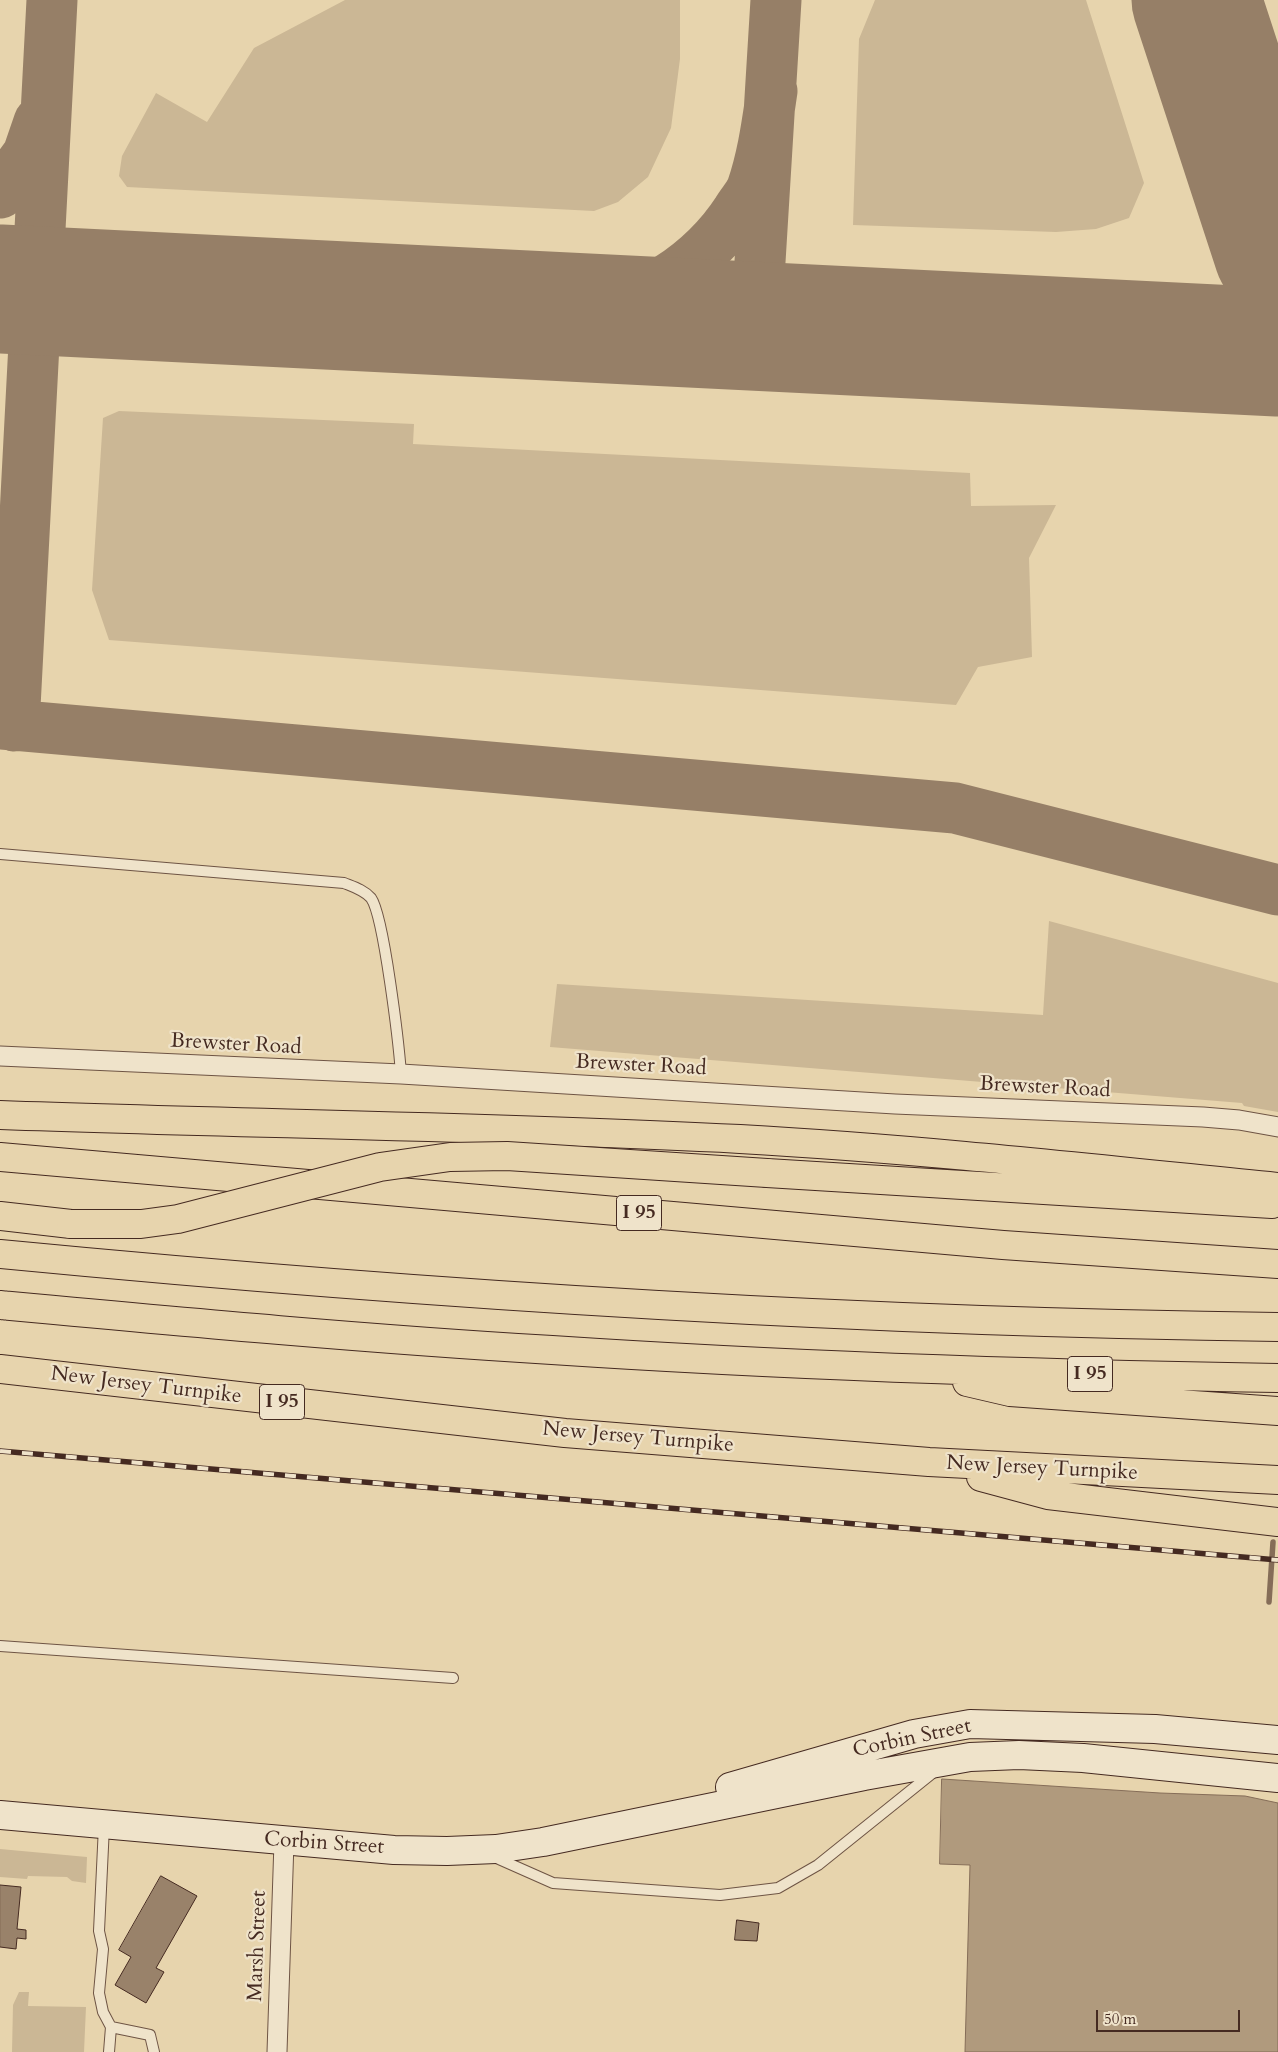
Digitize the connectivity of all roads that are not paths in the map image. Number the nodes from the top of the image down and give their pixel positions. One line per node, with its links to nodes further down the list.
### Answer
1 (0, 854): 3 (lane)
2 (0, 1056): 3 (street, Brewster Road)
3 (402, 1074): 5 (street, Brewster Road)
4 (0, 1115): 7 (highway)
5 (1278, 1127)
6 (0, 1157): 11 (highway, I 95)
7 (1278, 1187)
8 (1278, 1204): 9 (highway, bridge)
9 (0, 1216)
10 (0, 1254): 13 (highway)
11 (1278, 1264)
12 (0, 1306): 14 (highway, I 95)
13 (1278, 1327)
14 (902, 1368): 16 (highway, I 95); 17 (highway)
15 (0, 1369): 18 (highway, New Jersey Turnpike / I 95)
16 (1278, 1378)
17 (1278, 1411)
18 (929, 1462): 19 (highway, New Jersey Turnpike / I 95); 20 (highway)
19 (1278, 1480)
20 (1278, 1522)
21 (0, 1646): 22 (lane)
22 (453, 1678)
23 (1278, 1740): 27 (main road, Corbin Street)
24 (947, 1761): 25 (main road, Corbin Street); 27 (main road, Corbin Street); 30 (lane)
25 (1278, 1778)
26 (0, 1815): 28 (main road, Corbin Street)
27 (647, 1821): 30 (main road, Corbin Street)
28 (104, 1825): 29 (main road, Corbin Street); 31 (lane)
29 (284, 1842): 30 (main road, Corbin Street); 34 (street, Marsh Street)
30 (478, 1850)
31 (111, 2027): 32 (lane); 33 (lane)
32 (109, 2052)
33 (154, 2052)
34 (277, 2052)

